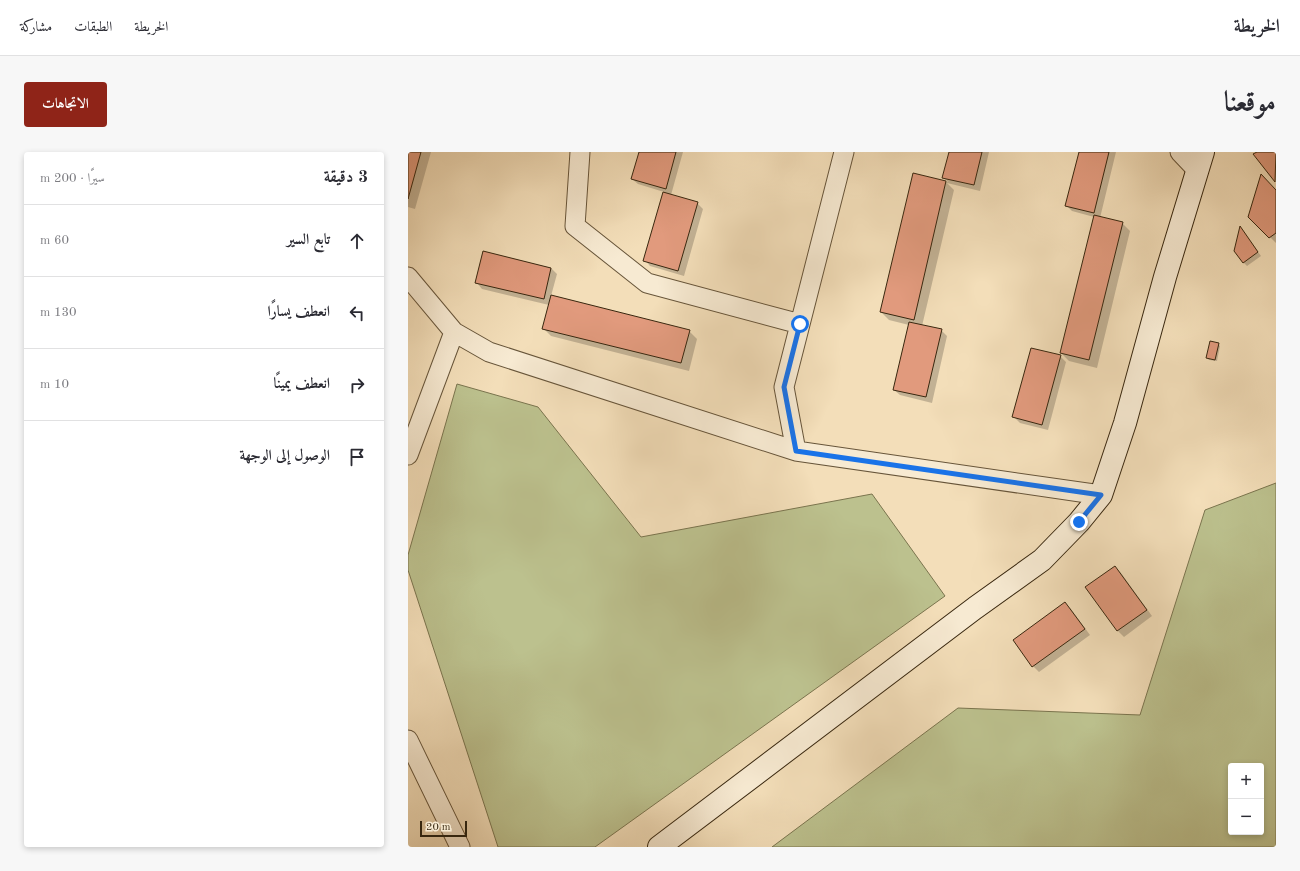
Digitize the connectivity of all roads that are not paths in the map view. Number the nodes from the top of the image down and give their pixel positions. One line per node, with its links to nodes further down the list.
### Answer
1 (580, 152): 6 (street)
2 (844, 152): 6 (street)
3 (1180, 152): 4 (street)
4 (1200, 162): 10 (main road)
5 (408, 277): 7 (street)
6 (800, 324): 8 (street)
7 (454, 332): 8 (street); 9 (street)
8 (796, 451): 10 (street)
9 (408, 455)
10 (1101, 495): 13 (main road)
11 (408, 740): 12 (street)
12 (460, 847)
13 (659, 847)

